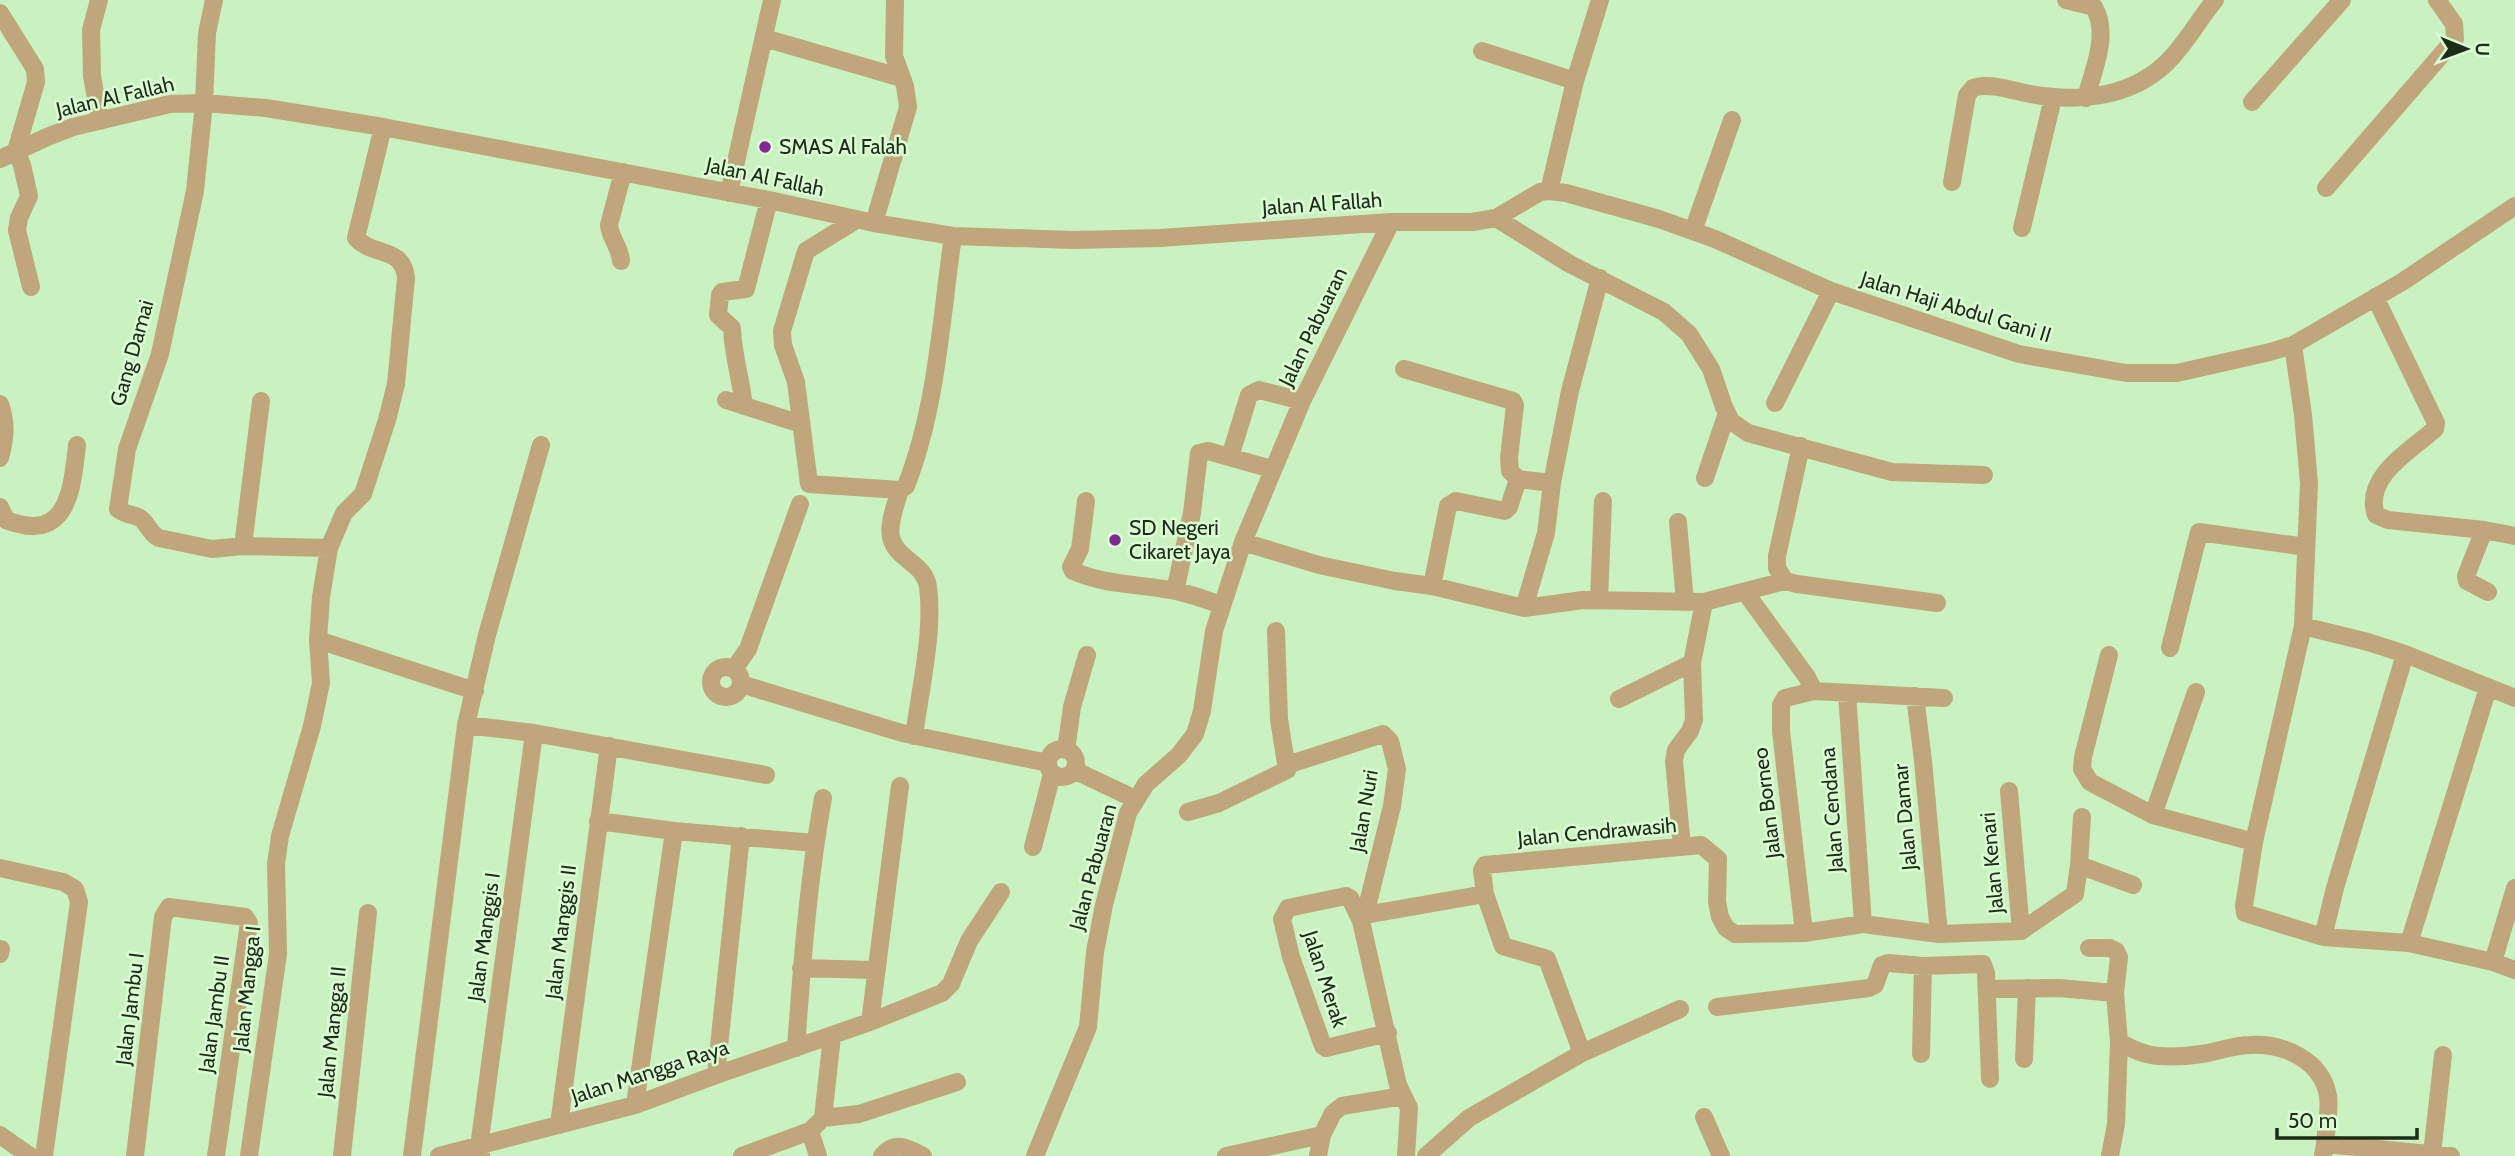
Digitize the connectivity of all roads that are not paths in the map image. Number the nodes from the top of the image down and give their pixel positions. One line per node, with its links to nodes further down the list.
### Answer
1 (99, 0): 20 (street)
2 (214, 0): 18 (street)
3 (772, 0): 11 (street)
4 (895, 0): 13 (street)
5 (1600, 0): 14 (street)
6 (2066, 0): 16 (street)
7 (2215, 0): 16 (street)
8 (2342, 0): 17 (street)
9 (2437, 0): 25 (street)
10 (0, 13): 22 (street)
11 (764, 38): 13 (street); 27 (street)
12 (1482, 51): 14 (street)
13 (902, 78): 31 (street)
14 (1575, 81): 26 (street)
15 (2053, 98): 16 (street); 24 (street); 33 (street)
16 (2086, 98)
17 (2252, 102)
18 (204, 103): 20 (street, Jalan Al Fallah); 21 (street, Jalan Al Fallah); 70 (street, Gang Damai)
19 (1732, 120): 34 (street)
20 (100, 121): 22 (street, Jalan Al Fallah)
21 (383, 127): 23 (street, Jalan Al Fallah); 72 (street, Jalan Mangga I)
22 (8, 155): 38 (street)
23 (623, 172): 27 (street, Jalan Al Fallah); 36 (street)
24 (1952, 182)
25 (2326, 188)
26 (1549, 191): 30 (street, Jalan Al Fallah); 34 (street, Jalan Haji Abdul Gani II)
27 (729, 193): 28 (street, Jalan Al Fallah)
28 (769, 200): 31 (street, Jalan Al Fallah); 48 (street)
29 (2515, 206): 40 (street, Jalan Haji Abdul Gani II)
30 (1502, 216): 32 (street, Jalan Al Fallah); 37 (street)
31 (865, 221): 35 (street, Jalan Al Fallah); 50 (street)
32 (1391, 222): 35 (street, Jalan Al Fallah); 45 (street, Jalan Pabuaran)
33 (2022, 228)
34 (1693, 231): 39 (street, Jalan Haji Abdul Gani II)
35 (953, 236): 61 (street)
36 (621, 261)
37 (1600, 278): 49 (street); 60 (street)
38 (31, 287)
39 (1828, 297): 41 (street, Jalan Haji Abdul Gani II); 46 (street)
40 (2375, 297): 41 (street, Jalan Haji Abdul Gani II); 67 (street)
41 (2293, 345): 71 (street)
42 (1404, 369): 59 (street)
43 (726, 400): 48 (street)
44 (261, 401): 70 (street)
45 (1302, 401): 54 (street); 56 (street, Jalan Pabuaran)
46 (1775, 403)
47 (0, 404): 55 (street)
48 (744, 406): 50 (street)
49 (1727, 413): 53 (street); 58 (street)
50 (801, 424): 61 (street)
51 (77, 445): 65 (street)
52 (541, 445): 93 (street)
53 (1801, 446): 57 (street); 73 (street)
54 (1230, 457): 56 (street); 75 (street)
55 (0, 458)
56 (1272, 469): 69 (street, Jalan Pabuaran)
57 (1984, 475)
58 (1704, 478)
59 (1518, 479): 60 (street); 74 (street)
60 (1552, 482): 83 (street)
61 (900, 490): 103 (street)
62 (1086, 501): 75 (street)
63 (1603, 501): 78 (street)
64 (800, 504): 103 (street)
65 (0, 507)
66 (1678, 522): 79 (street)
67 (2484, 530): 68 (street); 77 (street)
68 (2515, 536)
69 (1243, 542): 74 (street); 82 (street, Jalan Pabuaran)
70 (243, 545): 72 (street)
71 (2306, 547): 84 (street); 87 (street)
72 (329, 548): 86 (street, Jalan Mangga I)
73 (1785, 581): 76 (street); 81 (street)
74 (1432, 586): 83 (street)
75 (1175, 590): 82 (street)
76 (1745, 592): 80 (street); 94 (street)
77 (2488, 592)
78 (1599, 600): 79 (street); 83 (street)
79 (1685, 602): 80 (street)
80 (1704, 602): 91 (street)
81 (1937, 603)
82 (1222, 605): 113 (street, Jalan Pabuaran)
83 (1524, 608)
84 (2304, 626): 88 (street); 120 (street)
85 (1276, 631): 106 (street)
86 (318, 640): 93 (street); 177 (street, Jalan Mangga I)
87 (2170, 648)
88 (2406, 654): 92 (street); 137 (street)
89 (1087, 655): 105 (street)
90 (2109, 655): 115 (street)
91 (1692, 663): 100 (street); 123 (street)
92 (2488, 688): 99 (street); 138 (street)
93 (475, 691): 101 (street)
94 (1814, 691): 96 (street); 135 (street, Jalan Borneo)
95 (2196, 692): 115 (street)
96 (1847, 693): 97 (street); 133 (street, Jalan Cendana)
97 (1915, 696): 98 (street); 136 (street, Jalan Damar)
98 (1944, 698)
99 (2515, 698)
100 (1619, 699)
101 (466, 724): 102 (street); 179 (street)
102 (534, 733): 104 (street); 171 (street, Jalan Manggis I)
103 (914, 736): 107 (street)
104 (609, 746): 109 (street); 117 (street, Jalan Manggis II)
105 (1066, 750): 107 (street); 108 (street)
106 (1287, 765): 114 (street); 132 (street, Jalan Nuri)
107 (1050, 768): 108 (street); 122 (street)
108 (1074, 770): 113 (street)
109 (766, 775)
110 (900, 786): 144 (street)
111 (2009, 791): 134 (street, Jalan Kenari)
112 (822, 798): 121 (street)
113 (1135, 799): 185 (street, Jalan Pabuaran)
114 (1188, 812)
115 (2154, 815): 120 (street)
116 (2082, 817): 124 (street)
117 (598, 821): 118 (street); 166 (street, Jalan Manggis II)
118 (674, 831): 119 (street); 163 (street)
119 (741, 836): 121 (street); 159 (street)
120 (2254, 842): 137 (street)
121 (815, 843): 142 (street)
122 (1033, 847)
123 (1682, 847): 129 (street, Jalan Cendrawasih); 135 (street, Jalan Cendrawasih)
124 (2079, 864): 126 (street); 134 (street)
125 (0, 868): 174 (street)
126 (2133, 885)
127 (2515, 888): 140 (street)
128 (1001, 892): 150 (street, Jalan Mangga Raya)
129 (1485, 894): 132 (street); 155 (street)
130 (208, 912): 175 (street, Jalan Jambu I); 176 (street, Jalan Jambu II)
131 (368, 913): 178 (street, Jalan Mangga II)
132 (1363, 918): 152 (street); 152 (street, Jalan Merak)
133 (1863, 924): 135 (street, Jalan Cendrawasih); 136 (street, Jalan Cendrawasih)
134 (2021, 930): 136 (street, Jalan Cendrawasih)
135 (1804, 933)
136 (1939, 934)
137 (2323, 937): 138 (street)
138 (2409, 943): 140 (street)
139 (2089, 948): 147 (street)
140 (2493, 962): 143 (street)
141 (1923, 966): 146 (street); 148 (street); 156 (street)
142 (801, 968): 144 (street); 154 (street)
143 (2515, 970)
144 (876, 971): 150 (street)
145 (2027, 988): 146 (street); 147 (street); 158 (street)
146 (1987, 989): 160 (street)
147 (2115, 993): 153 (street)
148 (1717, 1007)
149 (1680, 1009): 155 (street)
150 (870, 1022): 151 (street, Jalan Mangga Raya)
151 (832, 1036): 154 (street, Jalan Mangga Raya); 165 (street)
152 (1388, 1036): 162 (street)
153 (2119, 1042): 170 (street); 191 (street)
154 (796, 1048): 159 (street, Jalan Mangga Raya)
155 (1582, 1053): 189 (street)
156 (1922, 1054)
157 (2443, 1055): 172 (street)
158 (2024, 1059)
159 (716, 1074): 163 (street, Jalan Mangga Raya)
160 (1990, 1079)
161 (957, 1082): 165 (street)
162 (1401, 1090): 169 (street); 188 (street)
163 (635, 1105): 166 (street, Jalan Mangga Raya)
164 (1704, 1117): 190 (street)
165 (823, 1118): 167 (street)
166 (559, 1125): 171 (street, Jalan Mangga Raya)
167 (810, 1131): 181 (street); 182 (street)
168 (0, 1135): 173 (street)
169 (1322, 1135): 186 (street); 187 (street)
170 (2324, 1150): 172 (street)
171 (480, 1152): 180 (street, Jalan Mangga Raya)
172 (2432, 1154): 192 (street)
173 (30, 1156)
174 (44, 1156)
175 (135, 1156)
176 (216, 1156)
177 (249, 1156)
178 (342, 1156)
179 (412, 1156)
180 (439, 1156)
181 (742, 1156)
182 (818, 1156)
183 (882, 1156): 184 (street)
184 (923, 1156)
185 (1035, 1156)
186 (1226, 1156)
187 (1318, 1156)
188 (1406, 1156)
189 (1426, 1156)
190 (1721, 1156)
191 (2110, 1156)
192 (2451, 1156)

